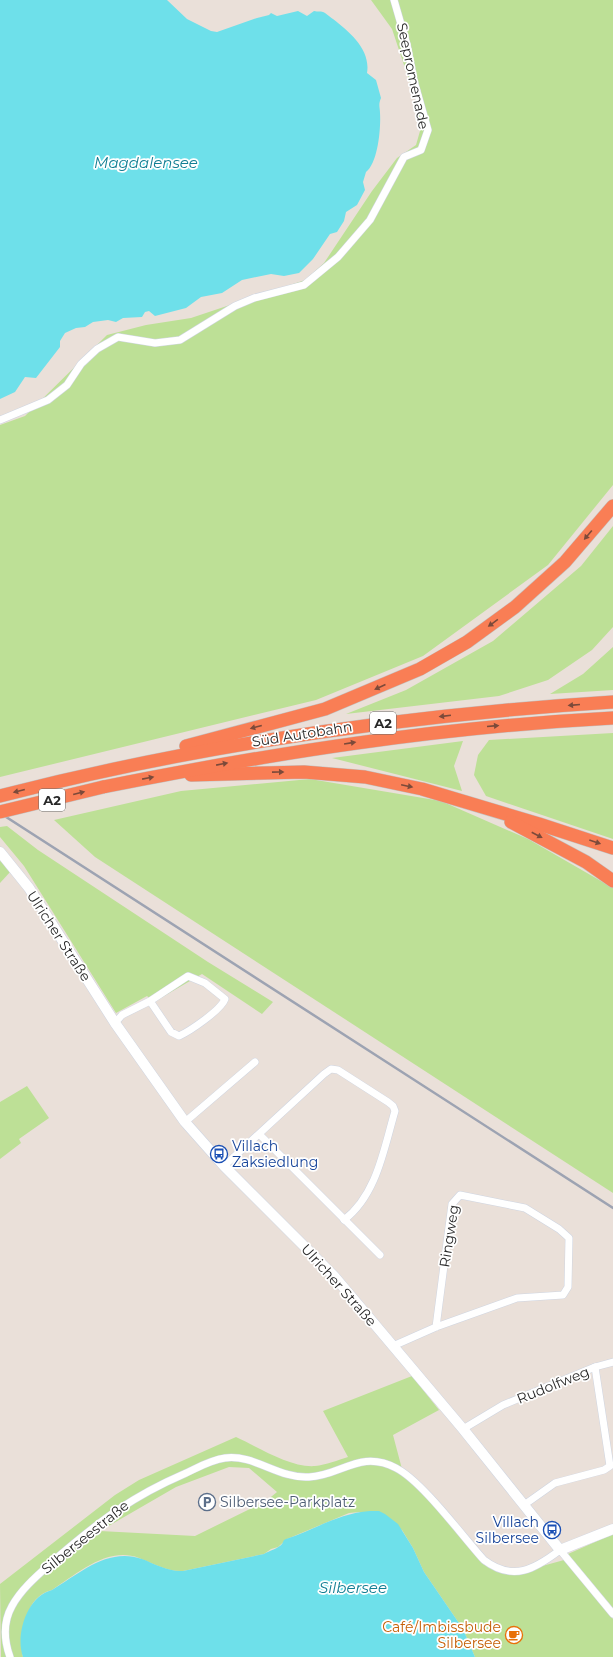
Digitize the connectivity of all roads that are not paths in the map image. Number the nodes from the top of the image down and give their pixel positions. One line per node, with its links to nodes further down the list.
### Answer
1 (394, 0): 2 (street, Seepromenade)
2 (0, 420)
3 (613, 506): 6 (highway, one-way to 6)
4 (613, 702): 6 (highway, Süd Autobahn / A2, one-way to 6)
5 (613, 718): 7 (highway, Süd Autobahn / A2, one-way to 5)
6 (156, 760): 8 (highway, Süd Autobahn / A2, one-way to 8)
7 (170, 774): 9 (highway, one-way to 9); 10 (highway, Süd Autobahn / A2, one-way to 7, bridge)
8 (0, 796)
9 (477, 806): 11 (highway, one-way to 11); 13 (highway, one-way to 13)
10 (0, 812)
11 (613, 848)
12 (0, 852): 15 (street, Ulricher Straße)
13 (613, 881)
14 (150, 1001): 14 (street); 15 (street)
15 (115, 1023): 17 (street, Ulricher Straße)
16 (255, 1062): 17 (street)
17 (185, 1122): 19 (street, Ulricher Straße)
18 (260, 1135): 19 (street); 20 (street); 20 (street)
19 (224, 1166): 23 (street, Ulricher Straße)
20 (344, 1220): 21 (street)
21 (380, 1255)
22 (436, 1328): 22 (street, Ringweg); 23 (street, Ringweg)
23 (393, 1346): 26 (street, Ulricher Straße)
24 (613, 1362): 25 (street)
25 (595, 1367): 26 (street, Rudolfweg); 27 (street, Rudolfweg)
26 (463, 1429): 28 (street, Ulricher Straße)
27 (610, 1446): 28 (street, Rudolfweg)
28 (524, 1505): 30 (street, Ulricher Straße)
29 (613, 1529): 30 (street, Silberseestraße)
30 (560, 1550): 31 (street); 32 (street, Silberseestraße)
31 (613, 1614)
32 (10, 1657)

